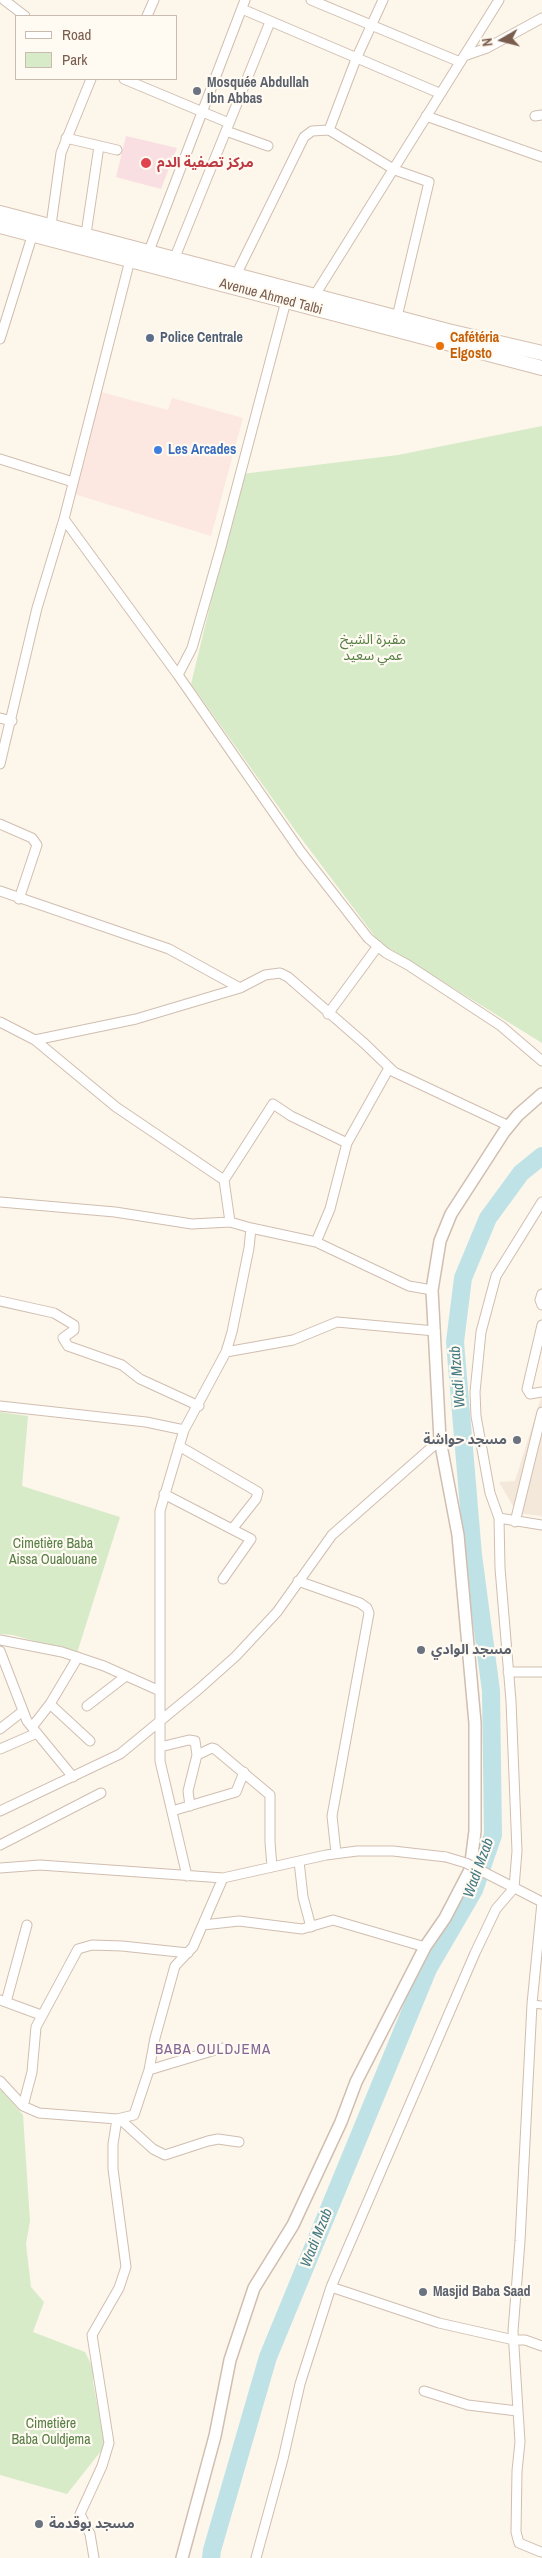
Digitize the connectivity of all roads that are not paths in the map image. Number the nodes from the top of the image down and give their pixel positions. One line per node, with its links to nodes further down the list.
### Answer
1 (4, 0): 7 (street)
2 (154, 0): 8 (street)
3 (311, 0): 11 (street)
4 (500, 0): 13 (street)
5 (379, 1): 11 (street)
6 (244, 4): 10 (street); 17 (street)
7 (24, 15)
8 (147, 15)
9 (542, 18): 13 (street)
10 (270, 22): 12 (street); 19 (street)
11 (373, 26): 12 (street); 13 (street)
12 (356, 59): 16 (street); 20 (street)
13 (462, 59): 16 (street)
14 (91, 80): 21 (street)
15 (126, 80): 17 (street)
16 (439, 93): 18 (street)
17 (203, 113): 19 (street); 33 (street)
18 (426, 116): 25 (street); 26 (street)
19 (227, 127): 23 (street); 34 (street)
20 (329, 130): 26 (street); 36 (street)
21 (66, 138): 22 (street); 28 (street)
22 (99, 146): 24 (street); 31 (street)
23 (268, 146)
24 (117, 150)
25 (542, 157)
26 (395, 170): 37 (street); 40 (street)
27 (0, 212): 30 (main road)
28 (51, 225): 30 (main road); 31 (main road)
29 (0, 226): 30 (main road, Avenue Ahmed Talbi)
30 (35, 228): 35 (main road, Avenue Ahmed Talbi); 41 (street)
31 (86, 234): 32 (main road)
32 (133, 247): 33 (main road); 35 (street)
33 (150, 251): 34 (main road)
34 (175, 257): 36 (main road)
35 (130, 261): 38 (main road, Avenue Ahmed Talbi); 45 (street)
36 (236, 275): 37 (main road)
37 (316, 294): 39 (street); 40 (main road)
38 (286, 301): 39 (main road, Avenue Ahmed Talbi); 47 (street)
39 (308, 307): 43 (main road, Avenue Ahmed Talbi)
40 (397, 317): 42 (main road)
41 (0, 339)
42 (542, 353)
43 (542, 368)
44 (0, 459): 45 (street)
45 (73, 482): 46 (street)
46 (64, 519): 47 (street); 49 (street)
47 (178, 675): 54 (street)
48 (0, 718): 49 (street)
49 (12, 721): 50 (street)
50 (0, 764)
51 (0, 824): 53 (street)
52 (0, 891): 53 (street)
53 (19, 898): 55 (street)
54 (378, 946): 56 (street); 59 (street)
55 (240, 988): 56 (street); 58 (street)
56 (328, 1014): 60 (street)
57 (0, 1022): 58 (street)
58 (35, 1040): 64 (street)
59 (542, 1061)
60 (389, 1068): 62 (street); 63 (street)
61 (542, 1094): 62 (street)
62 (509, 1126): 70 (street)
63 (347, 1143): 64 (street); 69 (street)
64 (224, 1180): 67 (street)
65 (0, 1202): 67 (street)
66 (542, 1202): 85 (street)
67 (230, 1222): 68 (street)
68 (251, 1228): 69 (street); 76 (street)
69 (316, 1242): 70 (street)
70 (432, 1290): 75 (street)
71 (542, 1294): 73 (street)
72 (0, 1301): 79 (street)
73 (542, 1305)
74 (542, 1325): 77 (street)
75 (435, 1331): 76 (street); 82 (street)
76 (226, 1352): 79 (street)
77 (542, 1392)
78 (0, 1406): 81 (street)
79 (199, 1406): 81 (street)
80 (542, 1412): 86 (street)
81 (184, 1430): 83 (street)
82 (440, 1440): 90 (street); 126 (street)
83 (179, 1446): 84 (street); 88 (street)
84 (164, 1494): 88 (street); 97 (street)
85 (499, 1518): 86 (street); 94 (street)
86 (514, 1522): 87 (street)
87 (542, 1525)
88 (233, 1528): 89 (street)
89 (223, 1579)
90 (298, 1581): 101 (street); 115 (street)
91 (0, 1640): 93 (street)
92 (0, 1651): 100 (street)
93 (78, 1657): 96 (street); 98 (street)
94 (508, 1672): 95 (street); 121 (street)
95 (542, 1672)
96 (126, 1676): 97 (street); 99 (street)
97 (160, 1691): 101 (street)
98 (50, 1704): 103 (street); 104 (street)
99 (87, 1706)
100 (23, 1711): 102 (street); 103 (street)
101 (159, 1722): 105 (street); 109 (street)
102 (0, 1729)
103 (35, 1730): 106 (street); 109 (street)
104 (90, 1741)
105 (160, 1747): 107 (street); 113 (street)
106 (0, 1748)
107 (197, 1755): 108 (street); 111 (street)
108 (244, 1772): 111 (street); 117 (street)
109 (73, 1777): 112 (street)
110 (101, 1793): 114 (street)
111 (190, 1806): 113 (street)
112 (0, 1811)
113 (172, 1811): 119 (street)
114 (0, 1845)
115 (336, 1853): 116 (street); 121 (street, bridge)
116 (299, 1861): 117 (street); 125 (street)
117 (272, 1867): 120 (street)
118 (0, 1868): 119 (street)
119 (186, 1876): 120 (street)
120 (222, 1878): 123 (street)
121 (510, 1886): 122 (street); 138 (street)
122 (542, 1902): 129 (street)
123 (203, 1924): 125 (street); 127 (street)
124 (27, 1925): 128 (street)
125 (310, 1927): 126 (street)
126 (425, 1947): 145 (street)
127 (188, 1953): 131 (street); 133 (street)
128 (3, 2001): 131 (street)
129 (532, 2004): 130 (street); 139 (street)
130 (542, 2005)
131 (41, 2015): 135 (street)
132 (222, 2048): 133 (street)
133 (149, 2070): 136 (street)
134 (0, 2081): 135 (street)
135 (23, 2106): 136 (street)
136 (119, 2120): 137 (street); 144 (street)
137 (239, 2142)
138 (331, 2287): 139 (street); 146 (street)
139 (514, 2340): 140 (street); 142 (street)
140 (542, 2346)
141 (424, 2391): 142 (street)
142 (517, 2411): 143 (street)
143 (542, 2551): 147 (street)
144 (94, 2558)
145 (182, 2558)
146 (256, 2558)
147 (540, 2558)

